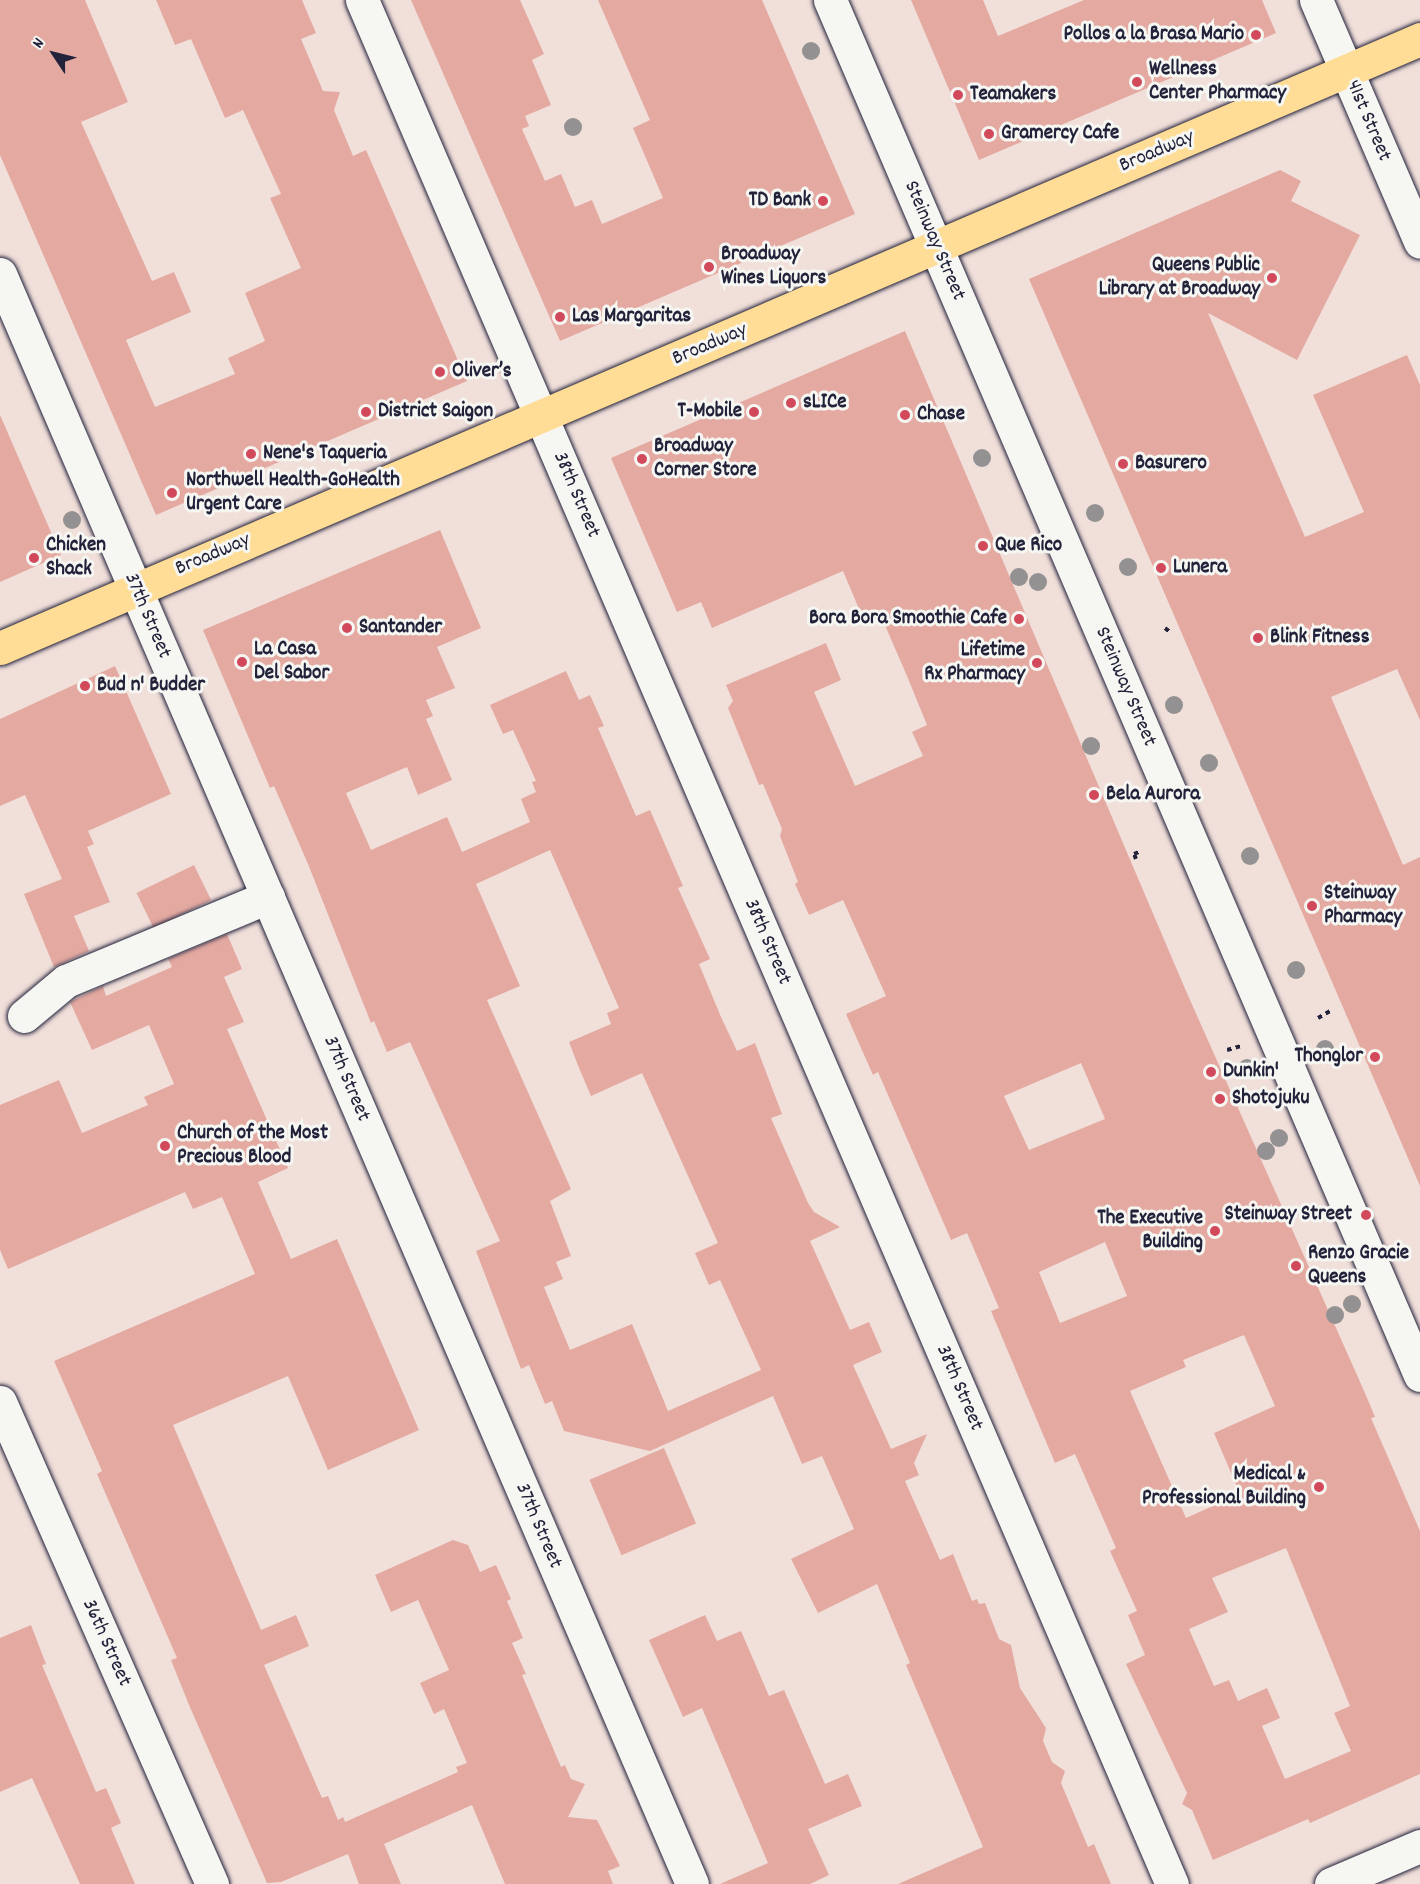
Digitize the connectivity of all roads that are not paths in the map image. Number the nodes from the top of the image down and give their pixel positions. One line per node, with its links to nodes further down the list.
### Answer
1 (362, 0): 9 (street, 38th Street)
2 (830, 0): 7 (street, Steinway Street)
3 (1316, 0): 5 (street, 41st Street)
4 (1420, 39): 5 (main road, Broadway)
5 (1347, 71): 6 (street, 41st Street); 7 (main road, Broadway)
6 (1420, 242)
7 (936, 247): 9 (main road, Broadway); 14 (street, Steinway Street)
8 (0, 274): 10 (street, 37th Street)
9 (542, 418): 10 (main road, Broadway); 19 (street, 38th Street)
10 (134, 588): 11 (main road, Broadway); 12 (street, 37th Street)
11 (0, 648)
12 (268, 897): 13 (street); 18 (street, 37th Street)
13 (24, 1016)
14 (1420, 1375)
15 (0, 1402): 17 (street, 36th Street)
16 (1420, 1846): 20 (street)
17 (212, 1884)
18 (692, 1884)
19 (1172, 1884)
20 (1331, 1884)

